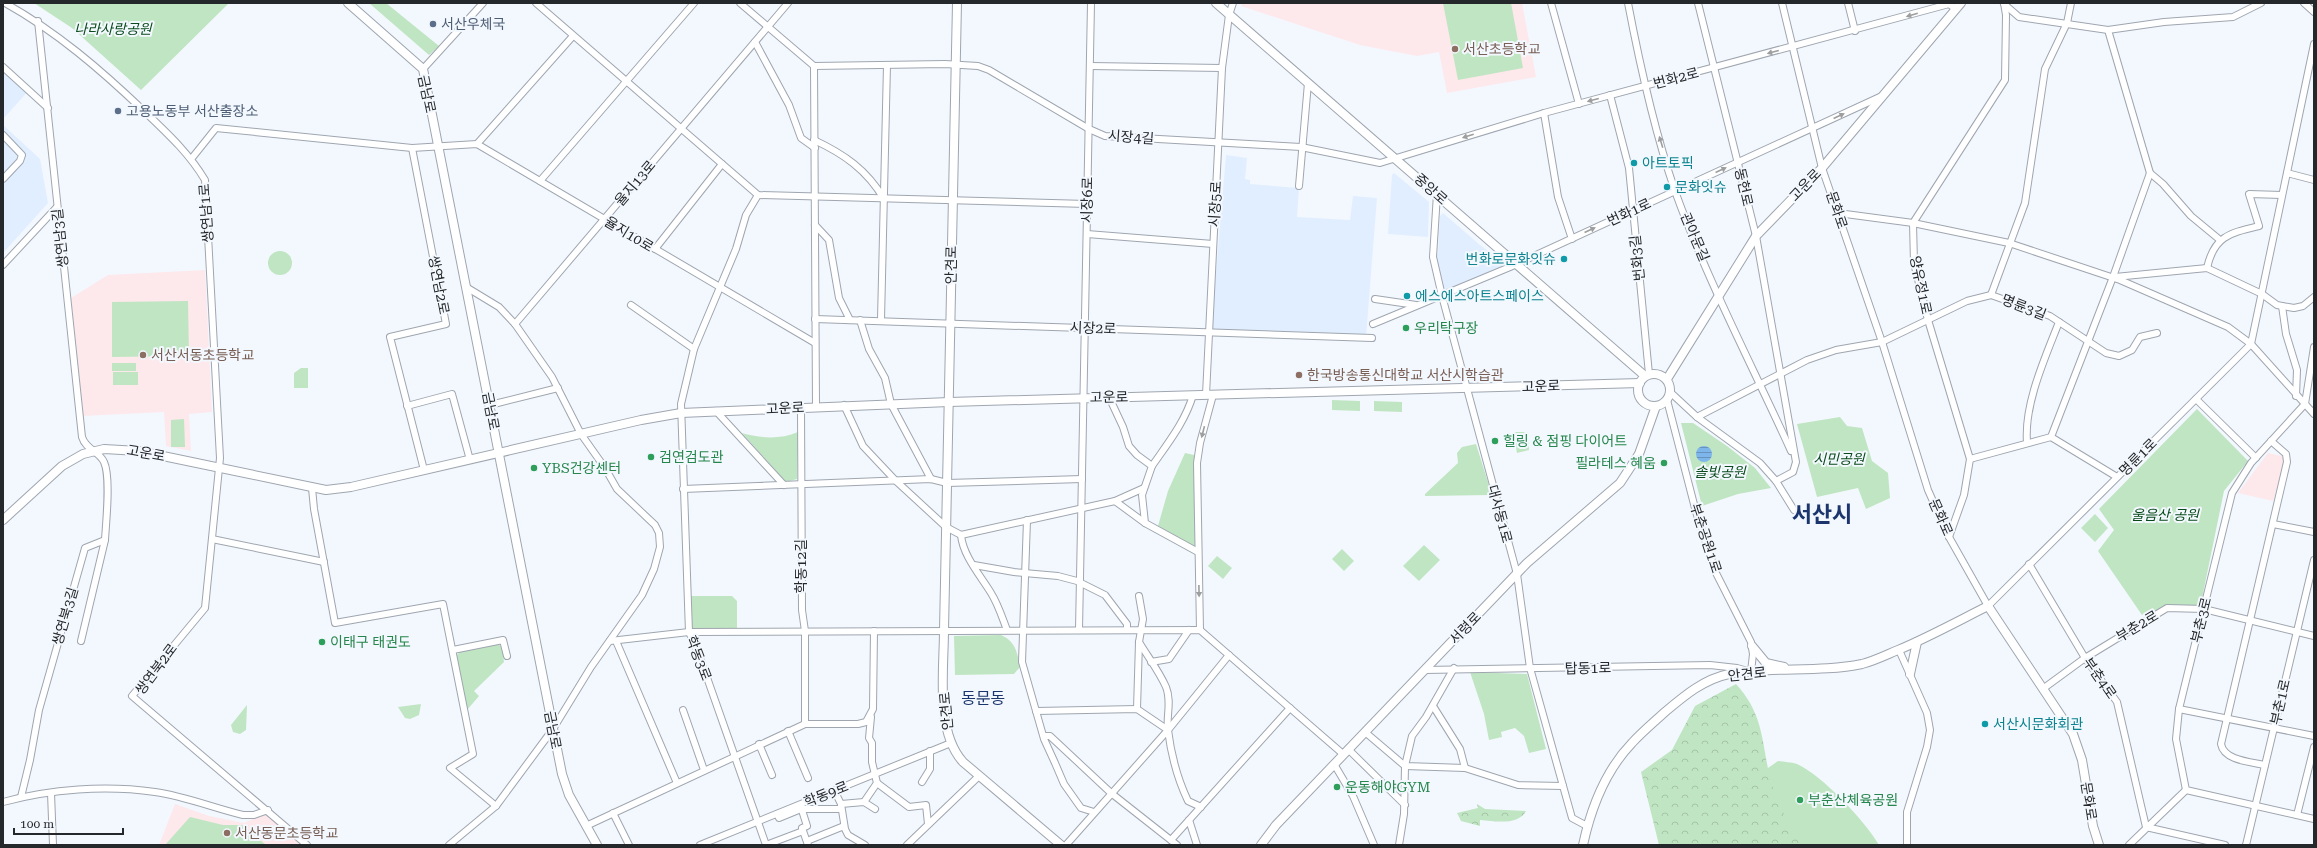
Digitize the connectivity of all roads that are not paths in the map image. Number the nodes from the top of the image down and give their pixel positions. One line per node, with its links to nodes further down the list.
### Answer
1 (5, 3): 24 (street, 쌍연남1로)
2 (348, 3): 40 (street, 금남로)
3 (483, 3): 40 (street)
4 (536, 3): 29 (street)
5 (694, 3): 41 (street)
6 (740, 3): 26 (street)
7 (788, 3): 26 (street, 율지13로)
8 (956, 3): 33 (street, 안견로)
9 (1091, 3): 36 (street, 시장6로)
10 (1216, 3): 23 (street, 중앙로)
11 (1233, 3): 23 (street, 시장5로)
12 (1551, 3): 46 (street)
13 (1628, 3): 43 (street, 관아문길)
14 (1698, 3): 39 (street, 동헌로)
15 (1782, 3): 32 (street, 문화로)
16 (1848, 3): 28 (street)
17 (2004, 3): 25 (street); 83 (street)
18 (2071, 3): 25 (street)
19 (2261, 3): 27 (street)
20 (2304, 3): 22 (street)
21 (1955, 5): 28 (street, 번화2로, one-way to 28); 45 (street, 고운로)
22 (2314, 12)
23 (1229, 14): 38 (street, 시장5로); 42 (street, 중앙로)
24 (38, 21): 47 (street, 쌍연남3길); 60 (street, 쌍연남1로)
25 (2067, 23): 27 (street); 90 (street)
26 (768, 27): 30 (street, 율지13로); 35 (street)
27 (2108, 30): 65 (street)
28 (1855, 31): 32 (street, 번화2로)
29 (573, 36): 41 (street); 55 (street)
30 (755, 42): 50 (street, 율지13로); 59 (street)
31 (2314, 46): 66 (street)
32 (1793, 47): 39 (street, 번화2로, one-way to 39); 49 (street, 문화로)
33 (955, 64): 34 (street, 시장4길); 51 (street, 시장4길); 77 (street, 안견로)
34 (887, 65): 35 (street, 시장4길); 76 (street)
35 (814, 66): 53 (street)
36 (1090, 66): 38 (street); 51 (street, 시장6로)
37 (3, 67): 47 (street)
38 (1222, 68): 54 (street, 시장5로)
39 (1714, 68): 43 (street, 번화2로); 62 (street, 동헌로)
40 (422, 69): 56 (street, 금남로)
41 (626, 81): 50 (street); 69 (street)
42 (1308, 82): 57 (street); 61 (street, 중앙로)
43 (1644, 86): 44 (street, 번화2로); 71 (street, 관아문길, one-way to 43)
44 (1610, 95): 46 (street, 번화2로, one-way to 46); 80 (street, 번화3길)
45 (1883, 95): 49 (street, 번화1로, one-way to 45); 64 (street, 고운로)
46 (1579, 104): 48 (street, 번화2로)
47 (48, 108): 79 (street, 쌍연남3길)
48 (1544, 113): 61 (street, 번화2로, one-way to 61); 87 (street)
49 (1813, 128): 62 (street, 번화1로); 64 (street, 문화로)
50 (681, 129): 63 (street); 82 (street, 율지13로)
51 (1088, 129): 54 (street, 시장4길); 78 (street, 시장6로)
52 (3, 135): 67 (street)
53 (814, 140): 59 (street); 76 (street)
54 (1218, 142): 57 (street, 시장4길); 89 (street, 시장5로)
55 (477, 144): 56 (street); 69 (street, 율지10로)
56 (438, 146): 58 (street); 97 (street, 금남로)
57 (1302, 147): 61 (street, 시장4길); 70 (street)
58 (412, 148): 60 (street); 145 (street, 쌍연남2로)
59 (814, 148): 75 (street)
60 (192, 158): 164 (street, 쌍연남1로)
61 (1396, 158): 72 (street, 중앙로)
62 (1738, 162): 71 (street, 번화1로, one-way to 62); 86 (street, 동헌로)
63 (722, 164): 73 (street); 91 (street)
64 (1822, 168): 81 (street, 문화로); 86 (street, 고운로)
65 (2150, 173): 88 (street); 95 (street)
66 (2287, 173): 68 (street); 74 (street)
67 (3, 179)
68 (2314, 180)
69 (540, 181): 82 (street, 율지10로)
70 (1299, 186)
71 (1676, 191): 80 (street, 번화1로); 101 (street, 관아문길)
72 (1437, 194): 92 (street, 중앙로); 100 (street, 대사동1로)
73 (758, 195): 75 (street); 96 (street, 학동3로)
74 (2282, 195): 88 (street); 98 (street)
75 (815, 197): 76 (street); 84 (street)
76 (884, 199): 77 (street); 110 (street)
77 (953, 201): 78 (street); 112 (street, 안견로)
78 (1087, 204): 85 (street, 시장6로)
79 (57, 207): 93 (street); 157 (street, 쌍연남3길)
80 (1633, 211): 87 (street, 번화1로, one-way to 80); 127 (street, 번화3길)
81 (1838, 213): 83 (street); 121 (street, 문화로)
82 (604, 219): 91 (street, 율지10로); 114 (street, 율지13로)
83 (1913, 223): 90 (street); 111 (street, 양유정1로)
84 (815, 225): 107 (street); 108 (street)
85 (1087, 234): 89 (street); 116 (street, 시장6로)
86 (1756, 236): 101 (street, 고운로); 126 (street, 동헌로)
87 (1572, 238): 92 (street, 번화1로)
88 (2220, 240): 94 (street)
89 (1213, 244): 117 (street, 시장5로)
90 (2009, 244): 95 (street); 99 (street)
91 (655, 249): 96 (street, 율지10로)
92 (1516, 264): 100 (street, 번화1로); 127 (street, 중앙로)
93 (3, 265)
94 (2207, 268): 95 (street); 98 (street)
95 (2113, 277): 120 (street); 123 (street)
96 (719, 286): 122 (street, 율지10로); 125 (street, 학동3로)
97 (466, 288): 114 (street); 143 (street, 금남로)
98 (2262, 294): 106 (street); 123 (street)
99 (1992, 295): 111 (street, 명륜3길); 113 (street, 명륜3길)
100 (1442, 296): 105 (street, 번화1로); 131 (street, 대사동1로)
101 (1719, 296): 128 (street, 고운로); 129 (street, 관아문길)
102 (2314, 297): 106 (street)
103 (1375, 299): 105 (street)
104 (631, 305): 125 (street)
105 (1418, 306): 115 (street, 번화1로)
106 (2282, 306): 135 (street)
107 (815, 319): 108 (street, 시장2로); 122 (street)
108 (850, 320): 109 (street, 시장2로)
109 (860, 320): 110 (street, 시장2로); 141 (street)
110 (881, 320): 112 (street, 시장2로)
111 (1928, 320): 121 (street, 명륜3길); 160 (street, 양유정1로)
112 (950, 322): 116 (street, 시장2로); 140 (street, 안견로)
113 (2059, 322): 120 (street, 명륜3길); 156 (street)
114 (515, 324): 130 (street)
115 (1373, 324)
116 (1085, 328): 117 (street, 시장2로); 137 (street, 시장6로)
117 (1208, 332): 119 (street, 시장2로); 134 (street, 시장5로)
118 (2157, 333): 120 (street, 명륜3길)
119 (1372, 338)
120 (2089, 341): 154 (street)
121 (1882, 342): 126 (street, 명륜3길); 187 (street, 문화로)
122 (815, 343): 146 (street)
123 (2251, 344): 135 (street); 138 (street, 명륜1로)
124 (2314, 346): 142 (street)
125 (694, 349): 150 (street, 학동3로)
126 (1780, 373): 129 (street, 명륜3길); 162 (street)
127 (1645, 378): 128 (street, 고운로); 131 (street, 고운로); 147 (street)
128 (1667, 379): 132 (street)
129 (1761, 383): 152 (street, 명륜3길); 162 (street, 관아문길)
130 (558, 388): 143 (street); 153 (street)
131 (1466, 388): 134 (street, 고운로); 196 (street, 대사동1로)
132 (1670, 392): 139 (street); 152 (street)
133 (1193, 395): 134 (street, 고운로); 136 (street, 고운로); 163 (street)
134 (1209, 395): 190 (street, 시장5로, one-way to 190)
135 (2296, 396): 142 (street)
136 (1109, 397): 137 (street, 고운로); 163 (street)
137 (1084, 398): 140 (street, 고운로); 168 (street, 시장6로)
138 (2196, 399): 159 (street); 166 (street, 명륜1로)
139 (1667, 400): 147 (street); 219 (street, 부춘공원1로)
140 (949, 402): 141 (street, 고운로); 171 (street, 안견로)
141 (891, 404): 144 (street, 고운로); 167 (street)
142 (2305, 404): 151 (street); 155 (street, 부춘3로)
143 (490, 405): 158 (street, 금남로)
144 (844, 405): 146 (street, 고운로); 169 (street)
145 (407, 406): 161 (street); 165 (street, 쌍연남2로)
146 (816, 406): 148 (street, 고운로)
147 (1656, 406): 196 (street, 서령로)
148 (800, 407): 149 (street, 고운로); 172 (street, 학동12길)
149 (716, 411): 150 (street, 고운로); 173 (street)
150 (681, 413): 153 (street, 고운로); 176 (street, 학동3로)
151 (2314, 414)
152 (1697, 417): 170 (street)
153 (581, 434): 158 (street, 고운로); 215 (street)
154 (2051, 438): 156 (street); 166 (street)
155 (2271, 441): 159 (street, 부춘3로); 183 (street)
156 (2027, 442): 160 (street)
157 (93, 451): 164 (street, 고운로); 180 (street, 고운로); 189 (street)
158 (500, 454): 161 (street, 고운로); 243 (street, 금남로)
159 (2256, 458): 200 (street, 부춘3로)
160 (1970, 459): 187 (street, 양유정1로)
161 (470, 460): 165 (street, 고운로)
162 (1795, 460): 170 (street)
163 (1152, 466): 175 (street)
164 (220, 468): 174 (street, 고운로); 188 (street, 쌍연남1로)
165 (424, 470): 174 (street, 고운로)
166 (2117, 477): 194 (street, 명륜1로)
167 (931, 479): 169 (street); 171 (street)
168 (1082, 479): 171 (street); 178 (street, 시장6로)
169 (895, 480): 172 (street); 184 (street)
170 (1776, 481): 179 (street)
171 (947, 483): 184 (street, 안견로)
172 (801, 484): 173 (street); 210 (street, 학동12길)
173 (784, 485): 176 (street)
174 (312, 488): 192 (street)
175 (1144, 488): 177 (street); 182 (street)
176 (683, 489): 212 (street, 학동3로)
177 (1114, 502): 178 (street); 182 (street)
178 (1081, 510): 181 (street); 197 (street, 시장6로)
179 (1794, 510)
180 (3, 520)
181 (1027, 520): 186 (street); 195 (street)
182 (1145, 523): 190 (street)
183 (2273, 524): 185 (street); 201 (street)
184 (946, 527): 186 (street); 202 (street, 안견로)
185 (2314, 532)
186 (962, 535): 193 (street)
187 (1949, 537): 199 (street, 문화로)
188 (212, 539): 192 (street); 282 (street, 쌍연북2로)
189 (105, 540): 216 (street); 272 (street, 쌍연북3길)
190 (1198, 552): 209 (street, 시장5로, one-way to 209)
191 (2314, 560): 213 (street, 부춘1로)
192 (324, 562): 220 (street)
193 (974, 564): 195 (street); 203 (street)
194 (2029, 564): 199 (street, 명륜1로); 224 (street, 부춘4로)
195 (1024, 572): 197 (street); 204 (street)
196 (1517, 574): 227 (street, 대사동1로); 228 (street, 서령로)
197 (1080, 582): 205 (street, 시장6로); 206 (street)
198 (1140, 596): 207 (street)
199 (1988, 606): 218 (street, 안견로); 232 (street, 문화로)
200 (2204, 609): 201 (street, 부춘2로); 224 (street, 부춘2로); 236 (street, 부춘3로)
201 (2250, 620): 213 (street, 부춘2로); 240 (street)
202 (944, 630): 203 (street); 211 (street); 249 (street, 안견로)
203 (1007, 630): 204 (street)
204 (1022, 630): 205 (street); 238 (street)
205 (1079, 630): 206 (street)
206 (1127, 630): 207 (street)
207 (1140, 630): 208 (street); 217 (street)
208 (1189, 630): 209 (street); 225 (street)
209 (1200, 630): 222 (street)
210 (805, 631): 211 (street); 212 (street); 241 (street, 학동12길)
211 (874, 631): 239 (street)
212 (689, 632): 215 (street); 254 (street, 학동3로)
213 (2297, 632): 214 (street, 부춘2로); 242 (street, 부춘1로)
214 (2314, 636)
215 (613, 641): 243 (street); 265 (street)
216 (81, 642)
217 (1139, 642): 225 (street); 235 (street)
218 (1917, 642): 221 (street, 안견로); 231 (street)
219 (1752, 646): 229 (street); 230 (street, 부춘공원1로)
220 (453, 650): 223 (street); 276 (street)
221 (1899, 650): 229 (street, 안견로); 231 (street)
222 (1229, 655): 234 (street); 244 (street)
223 (506, 656)
224 (2085, 658): 232 (street, 부춘2로); 293 (street, 부춘4로)
225 (1151, 662): 244 (street)
226 (1454, 668): 227 (street, 탑동1로); 228 (street, 탑동1로); 233 (street)
227 (1530, 668): 230 (street, 탑동1로); 267 (street, 대사동1로)
228 (1425, 670): 246 (street, 서령로)
229 (1788, 671): 230 (street, 안견로)
230 (1751, 672): 292 (street, 안견로)
231 (1910, 674): 314 (street)
232 (2044, 688): 315 (street, 문화로)
233 (1432, 706): 257 (street); 258 (street)
234 (1290, 708): 253 (street); 280 (street)
235 (1137, 709): 238 (street); 244 (street)
236 (2179, 709): 240 (street); 269 (street, 부춘3로)
237 (683, 710): 259 (street)
238 (1036, 711): 247 (street)
239 (869, 718): 241 (street); 260 (street)
240 (2227, 718): 242 (street); 256 (street)
241 (805, 724): 245 (street)
242 (2274, 728): 248 (street); 256 (street, 부춘1로)
243 (553, 730): 276 (street); 290 (street, 금남로)
244 (1168, 730): 271 (street); 280 (street)
245 (788, 731): 250 (street); 263 (street)
246 (1365, 732): 253 (street, 서령로); 257 (street)
247 (1044, 736): 271 (street); 283 (street)
248 (2314, 736)
249 (951, 743): 252 (street, 학동9로); 262 (street, 안견로)
250 (759, 744): 254 (street); 261 (street)
251 (2314, 747): 285 (street)
252 (930, 751): 260 (street, 학동9로); 264 (street)
253 (1346, 752): 255 (street, 서령로); 275 (street)
254 (735, 755): 259 (street); 288 (street, 학동3로)
255 (1334, 764): 310 (street, 서령로); 311 (street)
256 (2265, 765): 277 (street, 부춘1로)
257 (1405, 766): 258 (street); 275 (street)
258 (1465, 768): 267 (street)
259 (704, 770): 265 (street)
260 (875, 774): 266 (street); 268 (street, 학동9로)
261 (772, 775)
262 (979, 776): 289 (street); 306 (street, 안견로)
263 (808, 778)
264 (922, 782)
265 (677, 783): 284 (street)
266 (877, 783): 274 (street); 289 (street)
267 (1563, 786): 292 (street, 대사동1로)
268 (834, 790): 278 (street, 학동9로); 279 (street)
269 (2186, 790): 277 (street); 293 (street)
270 (51, 793): 272 (street); 282 (street); 297 (street)
271 (1111, 793): 283 (street); 295 (street)
272 (22, 797): 273 (street)
273 (3, 802)
274 (864, 802): 279 (street); 281 (street)
275 (1405, 805): 312 (street)
276 (496, 806): 299 (street)
277 (2256, 806): 285 (street); 318 (street, 부춘1로)
278 (801, 807): 279 (street); 288 (street, 학동9로); 294 (street)
279 (841, 807): 291 (street)
280 (1200, 807): 287 (street)
281 (875, 809)
282 (268, 810): 298 (street, 쌍연북2로)
283 (1094, 812): 307 (street)
284 (613, 813): 290 (street); 301 (street)
285 (2297, 815): 286 (street)
286 (2314, 819)
287 (1189, 820): 295 (street); 309 (street)
288 (758, 821): 302 (street, 학동9로); 303 (street, 학동3로)
289 (928, 824): 305 (street)
290 (586, 826): 300 (street, 금남로)
291 (844, 826): 296 (street); 304 (street)
292 (1587, 826): 313 (street, 안견로)
293 (2146, 827): 316 (street); 317 (street)
294 (803, 831): 296 (street); 303 (street)
295 (1171, 840): 308 (street)
296 (807, 843)
297 (53, 845)
298 (307, 845)
299 (449, 845)
300 (596, 845)
301 (628, 845)
302 (700, 845)
303 (766, 845)
304 (865, 845)
305 (908, 845)
306 (1061, 845)
307 (1066, 845)
308 (1177, 845)
309 (1197, 845)
310 (1261, 845)
311 (1374, 845)
312 (1399, 845)
313 (1583, 845)
314 (1907, 845)
315 (2099, 845)
316 (2129, 845)
317 (2225, 845)
318 (2246, 845)

